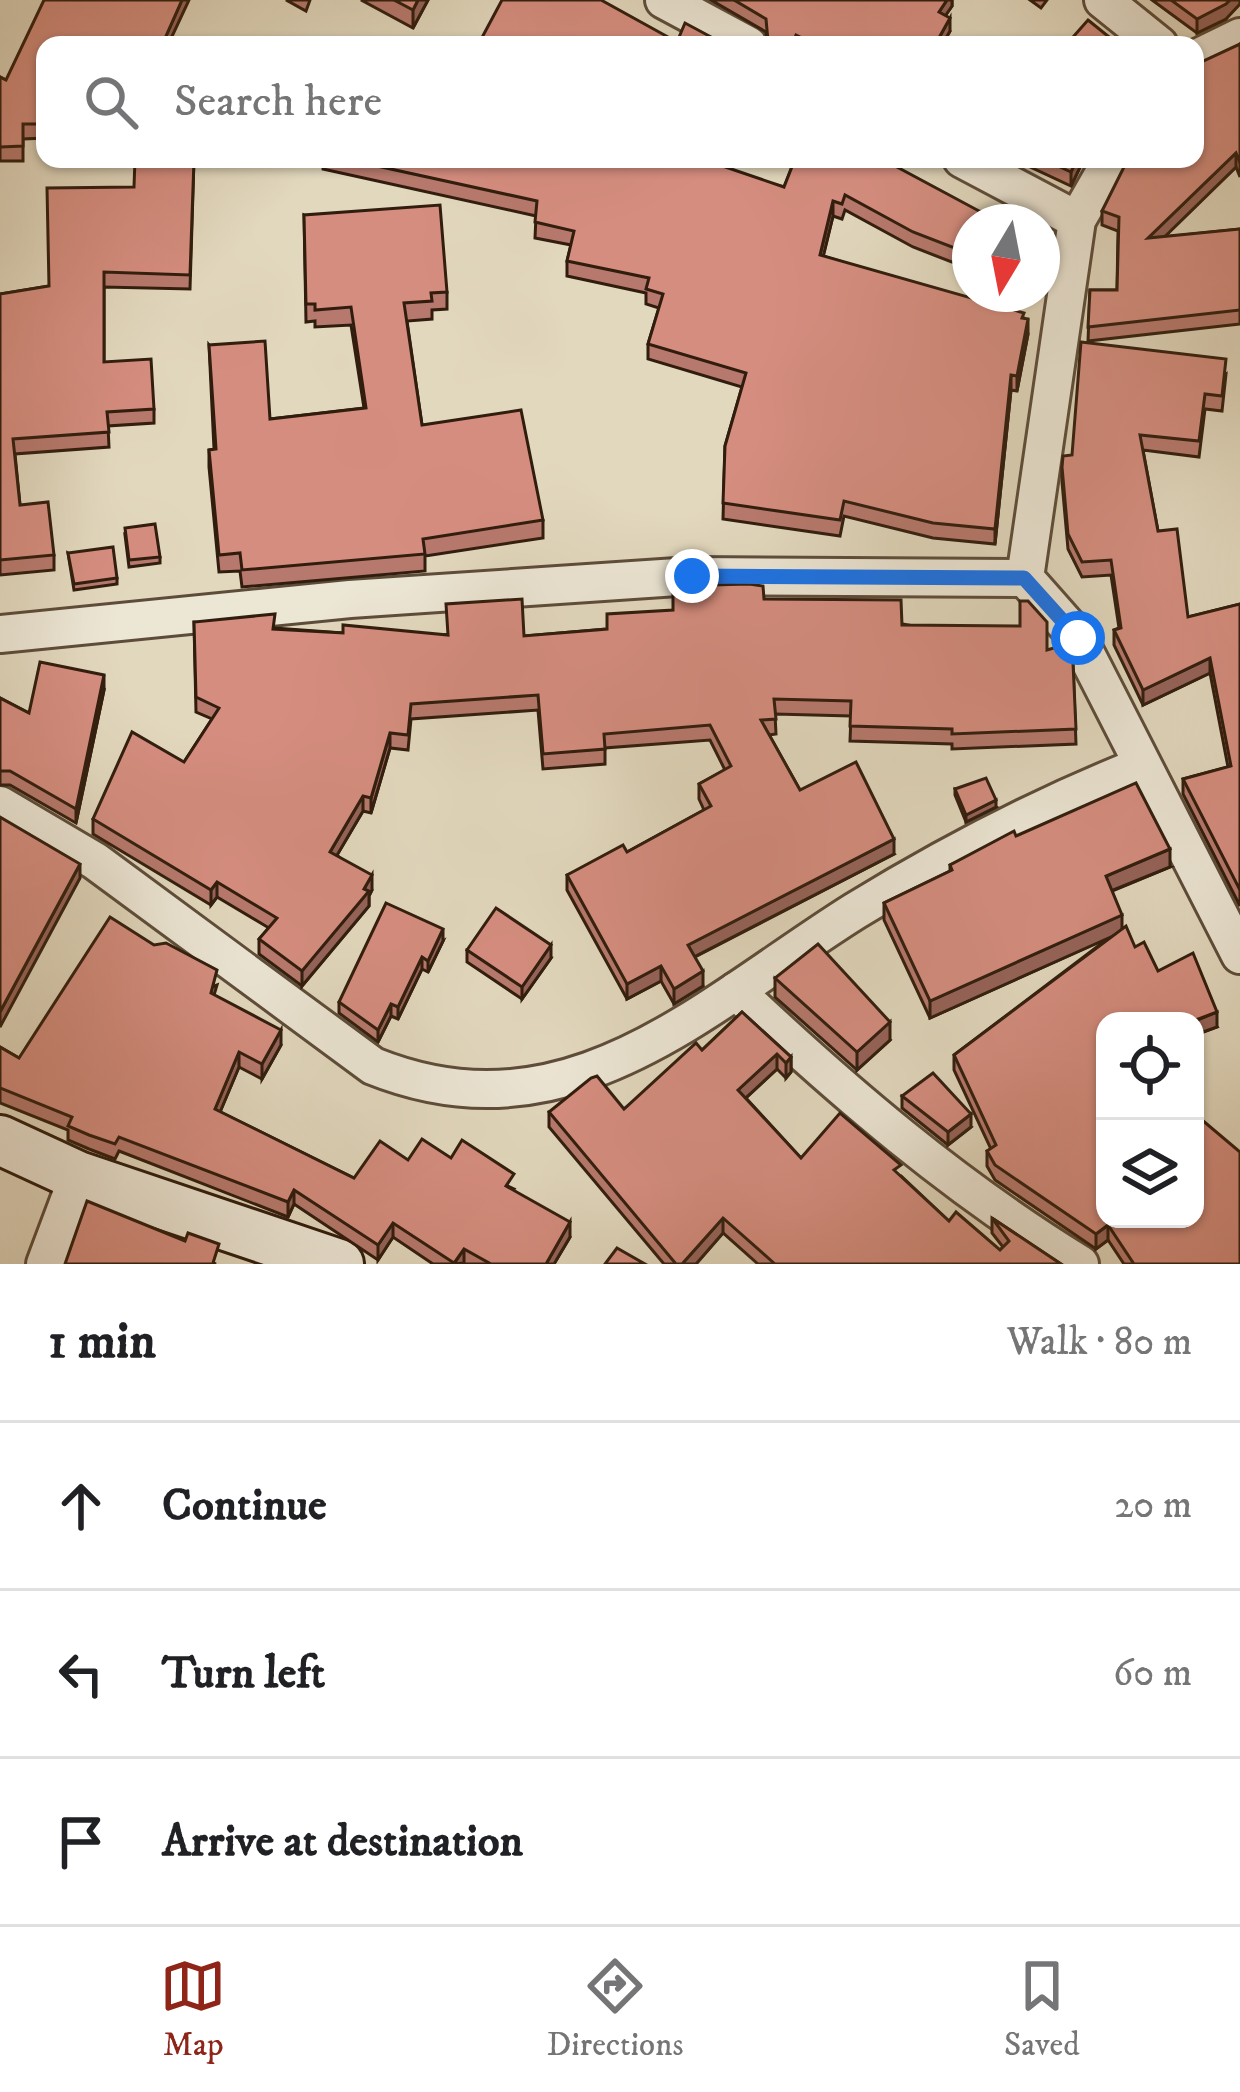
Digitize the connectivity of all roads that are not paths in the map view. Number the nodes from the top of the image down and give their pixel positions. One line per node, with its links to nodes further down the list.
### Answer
1 (664, 0): 3 (street)
2 (1102, 0): 4 (street)
3 (731, 36)
4 (1148, 36)
5 (1240, 37): 6 (street)
6 (1204, 55)
7 (979, 168): 9 (street)
8 (1107, 168): 9 (street)
9 (1077, 220): 10 (street)
10 (1024, 578): 11 (street); 12 (street)
11 (0, 634)
12 (1141, 766): 14 (street); 15 (street)
13 (0, 806): 15 (street)
14 (1240, 956)
15 (736, 992): 20 (street)
16 (0, 1140): 17 (street)
17 (78, 1176): 18 (street); 19 (street)
18 (45, 1264)
19 (339, 1264)
20 (1080, 1264)

